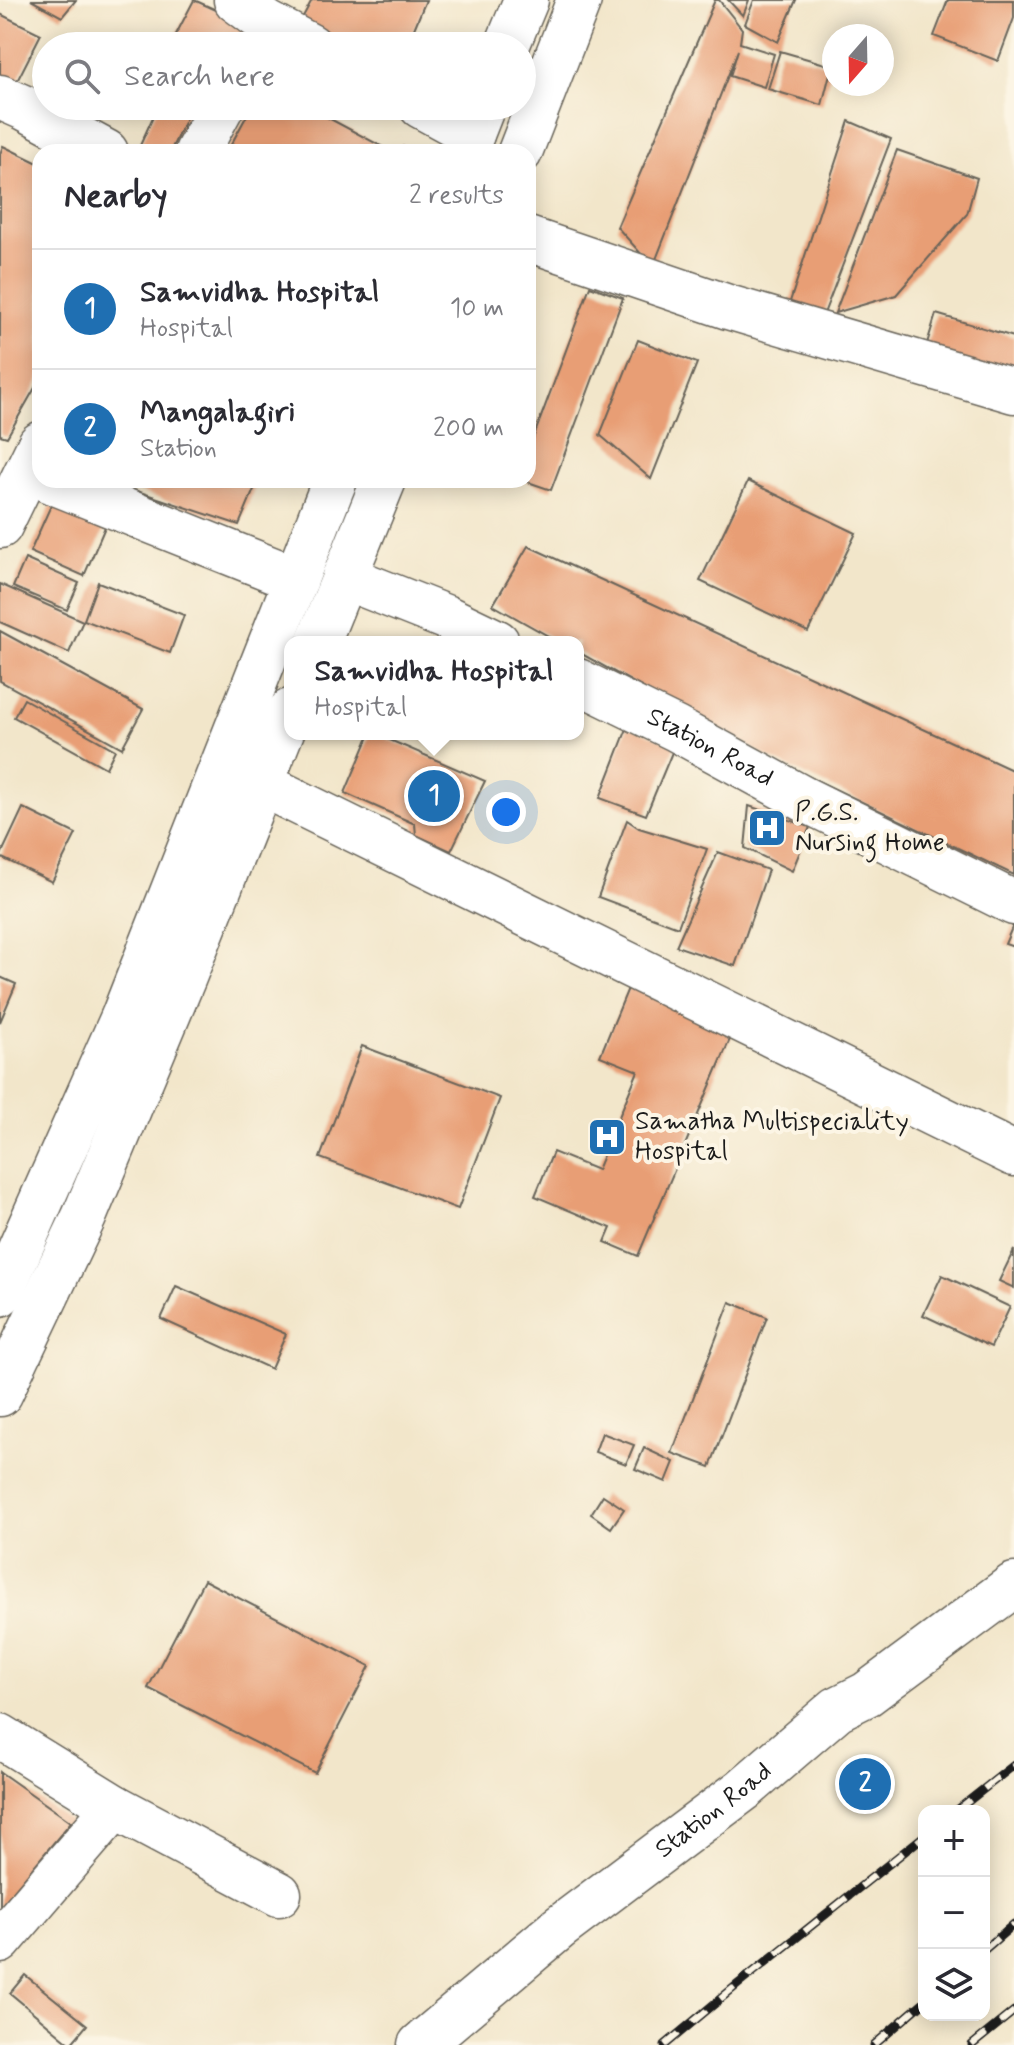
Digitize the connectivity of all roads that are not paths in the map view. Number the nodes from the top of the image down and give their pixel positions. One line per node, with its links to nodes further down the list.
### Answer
1 (526, 0): 5 (street)
2 (579, 0): 7 (street)
3 (259, 17): 4 (street)
4 (285, 32)
5 (513, 32)
6 (0, 97): 8 (street)
7 (536, 111)
8 (32, 112)
9 (47, 120): 14 (street)
10 (214, 120): 15 (street)
11 (450, 120): 13 (street)
12 (532, 120): 16 (street)
13 (473, 131)
14 (91, 144)
15 (201, 144)
16 (523, 144)
17 (536, 242): 18 (street)
18 (1014, 391)
19 (31, 467): 23 (street)
20 (81, 488): 25 (street)
21 (332, 488): 25 (street)
22 (381, 488): 24 (street)
23 (0, 526)
24 (344, 577): 26 (street); 27 (street)
25 (296, 579): 33 (street)
26 (320, 636)
27 (485, 636)
28 (584, 684): 31 (street, Station Road)
29 (284, 726): 30 (street)
30 (261, 784): 32 (street); 34 (street)
31 (1014, 903)
32 (1014, 1154)
33 (0, 1294)
34 (0, 1394)
35 (1014, 1585): 40 (street, Station Road)
36 (0, 1736): 37 (street)
37 (115, 1807): 38 (street); 39 (street)
38 (279, 1894)
39 (0, 1941)
40 (420, 2045)

